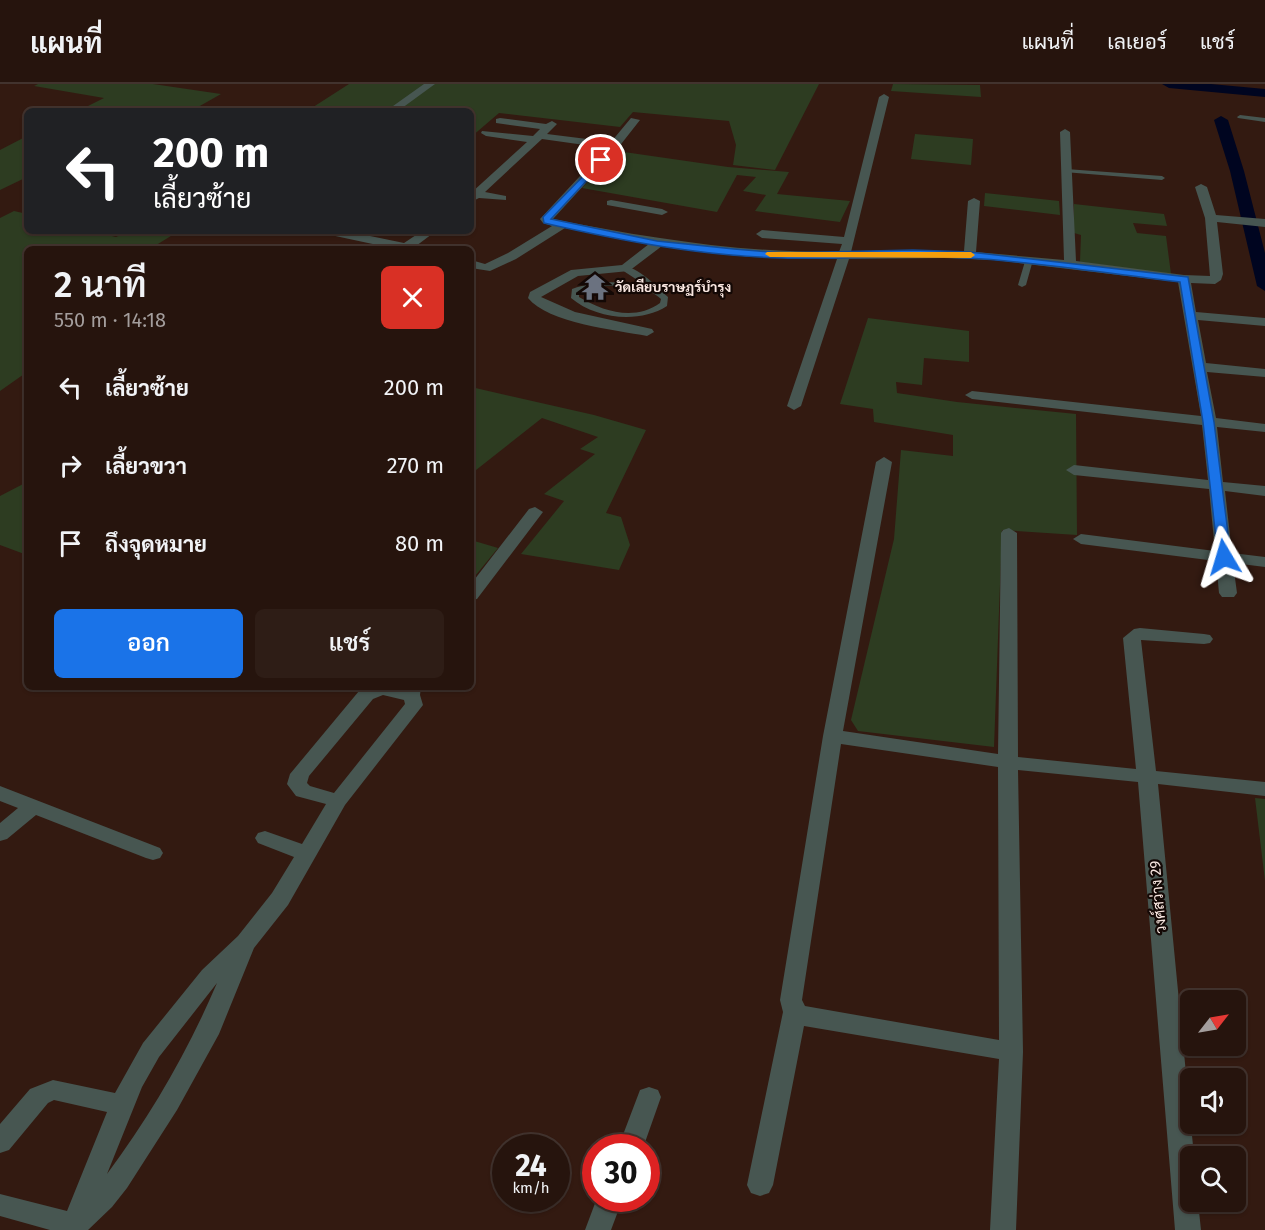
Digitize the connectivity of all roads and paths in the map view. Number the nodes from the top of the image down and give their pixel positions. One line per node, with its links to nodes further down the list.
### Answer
1 (430, 84): 3 (street)
2 (884, 97): 26 (street)
3 (395, 108)
4 (1240, 117): 6 (lane)
5 (635, 120): 11 (street)
6 (1265, 120)
7 (500, 121): 10 (street)
8 (1065, 132): 12 (street)
9 (486, 133): 10 (street)
10 (538, 138): 11 (street); 15 (street)
11 (614, 146): 21 (street)
12 (1066, 171): 13 (lane); 34 (street)
13 (1162, 178)
14 (1201, 187): 19 (street)
15 (474, 196): 16 (street)
16 (502, 198)
17 (974, 201): 31 (street)
18 (611, 203): 25 (street)
19 (1211, 218): 20 (street); 36 (street)
20 (1265, 223)
21 (563, 224): 25 (street); 33 (street)
22 (344, 234): 28 (street)
23 (426, 234): 29 (street)
24 (762, 234): 26 (street)
25 (637, 240): 27 (street)
26 (849, 241): 30 (street)
27 (657, 244): 30 (street); 35 (street)
28 (401, 246)
29 (412, 246)
30 (845, 255): 31 (street); 45 (street)
31 (970, 255): 32 (street)
32 (1029, 260): 34 (street); 37 (lane)
33 (474, 265)
34 (1071, 265): 36 (street)
35 (625, 268): 38 (lane); 41 (street)
36 (1185, 279): 39 (street)
37 (1022, 285)
38 (656, 291): 38 (lane)
39 (1190, 315): 40 (street); 42 (street)
40 (1265, 322)
41 (647, 332)
42 (1199, 367): 43 (street); 46 (street)
43 (1265, 373)
44 (972, 395): 46 (street)
45 (794, 406)
46 (1209, 422): 47 (street); 50 (street)
47 (1265, 428)
48 (884, 462): 63 (street)
49 (1074, 470): 50 (street)
50 (1216, 486): 51 (street); 55 (street)
51 (1265, 491)
52 (535, 512): 57 (street)
53 (1009, 533): 64 (street)
54 (1082, 539): 55 (street)
55 (1224, 557): 56 (street); 58 (street)
56 (1265, 562)
57 (474, 591)
58 (1228, 593)
59 (1204, 639): 65 (street, วงศ์สว่าง 29)
60 (378, 690): 68 (street)
61 (396, 690): 62 (street)
62 (412, 691): 68 (street)
63 (833, 736): 64 (street); 75 (street)
64 (1008, 762): 65 (street); 76 (street)
65 (1147, 776): 66 (street); 87 (street, วงศ์สว่าง 29)
66 (1265, 789)
67 (0, 793): 69 (street)
68 (338, 801): 73 (street)
69 (33, 806): 70 (street); 72 (street)
70 (0, 834)
71 (265, 838): 73 (street)
72 (153, 853)
73 (307, 854): 74 (street)
74 (246, 942): 78 (street); 84 (street)
75 (795, 1012): 76 (street); 81 (street)
76 (1011, 1052): 86 (street)
77 (649, 1097): 79 (street)
78 (122, 1105): 80 (street); 84 (street)
79 (635, 1134)
80 (0, 1142)
81 (760, 1185)
82 (0, 1205): 84 (street)
83 (605, 1212): 85 (street)
84 (73, 1227)
85 (598, 1230)
86 (1003, 1230)
87 (1188, 1230)

